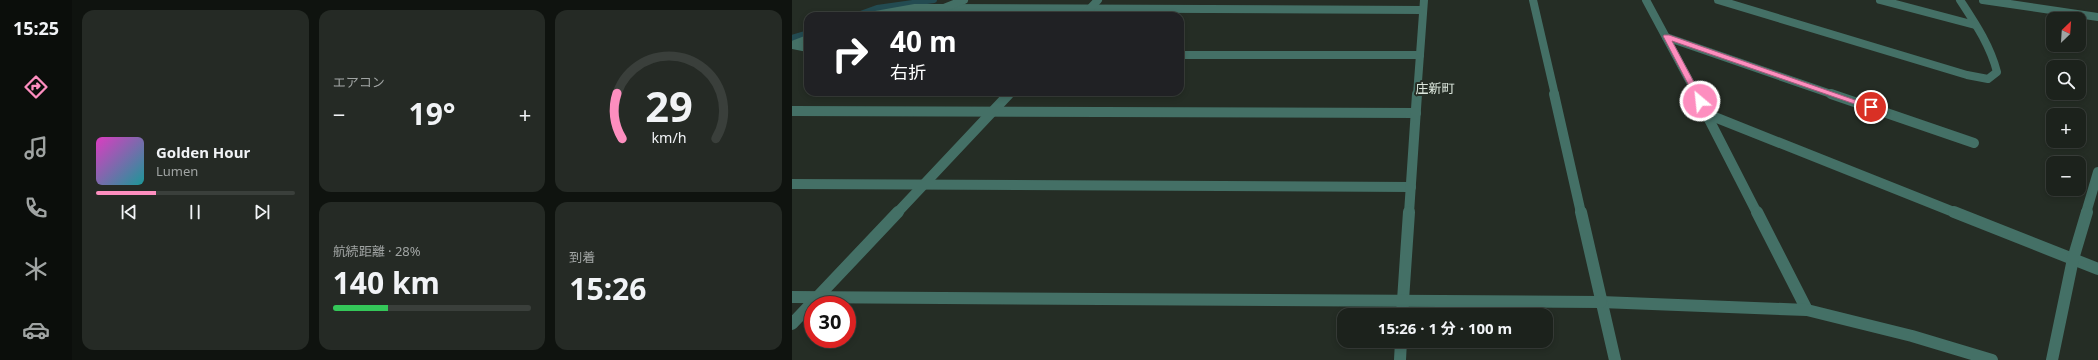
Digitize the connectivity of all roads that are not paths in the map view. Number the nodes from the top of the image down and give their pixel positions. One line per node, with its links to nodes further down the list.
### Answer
1 (964, 0): 10 (street)
2 (1098, 0): 11 (street)
3 (1424, 0): 12 (street)
4 (1533, 0): 41 (street)
5 (1646, 0): 17 (street)
6 (1718, 0): 16 (street)
7 (1880, 0): 16 (street)
8 (1960, 0): 16 (street)
9 (1984, 0): 15 (street)
10 (944, 8): 11 (street); 13 (street)
11 (1090, 8): 12 (street); 14 (street)
12 (1423, 10): 22 (street)
13 (892, 12)
14 (1086, 12)
15 (2098, 17)
16 (1975, 25)
17 (1666, 36): 27 (street); 28 (street)
18 (804, 40): 19 (street)
19 (792, 45): 20 (street)
20 (804, 47)
21 (1184, 55): 22 (street)
22 (1420, 55): 26 (street)
23 (1007, 96): 25 (street)
24 (792, 111): 25 (street)
25 (993, 111): 26 (street); 31 (street)
26 (1416, 112): 33 (street)
27 (1707, 114): 34 (street); 43 (street)
28 (1974, 143)
29 (2098, 172): 32 (street)
30 (792, 184): 31 (street)
31 (923, 184): 33 (street); 36 (street)
32 (2096, 186): 34 (street)
33 (1411, 187): 40 (street)
34 (2073, 259): 35 (street); 50 (street)
35 (2098, 269)
36 (818, 296)
37 (792, 297): 38 (street)
38 (804, 297)
39 (856, 297): 40 (street)
40 (1403, 300): 41 (street); 42 (street)
41 (1601, 302): 43 (street); 48 (street)
42 (1402, 308)
43 (1807, 310): 49 (street)
44 (804, 311): 45 (street)
45 (792, 324)
46 (1401, 348): 47 (street)
47 (1400, 360)
48 (1615, 360)
49 (1992, 360)
50 (2052, 360)

